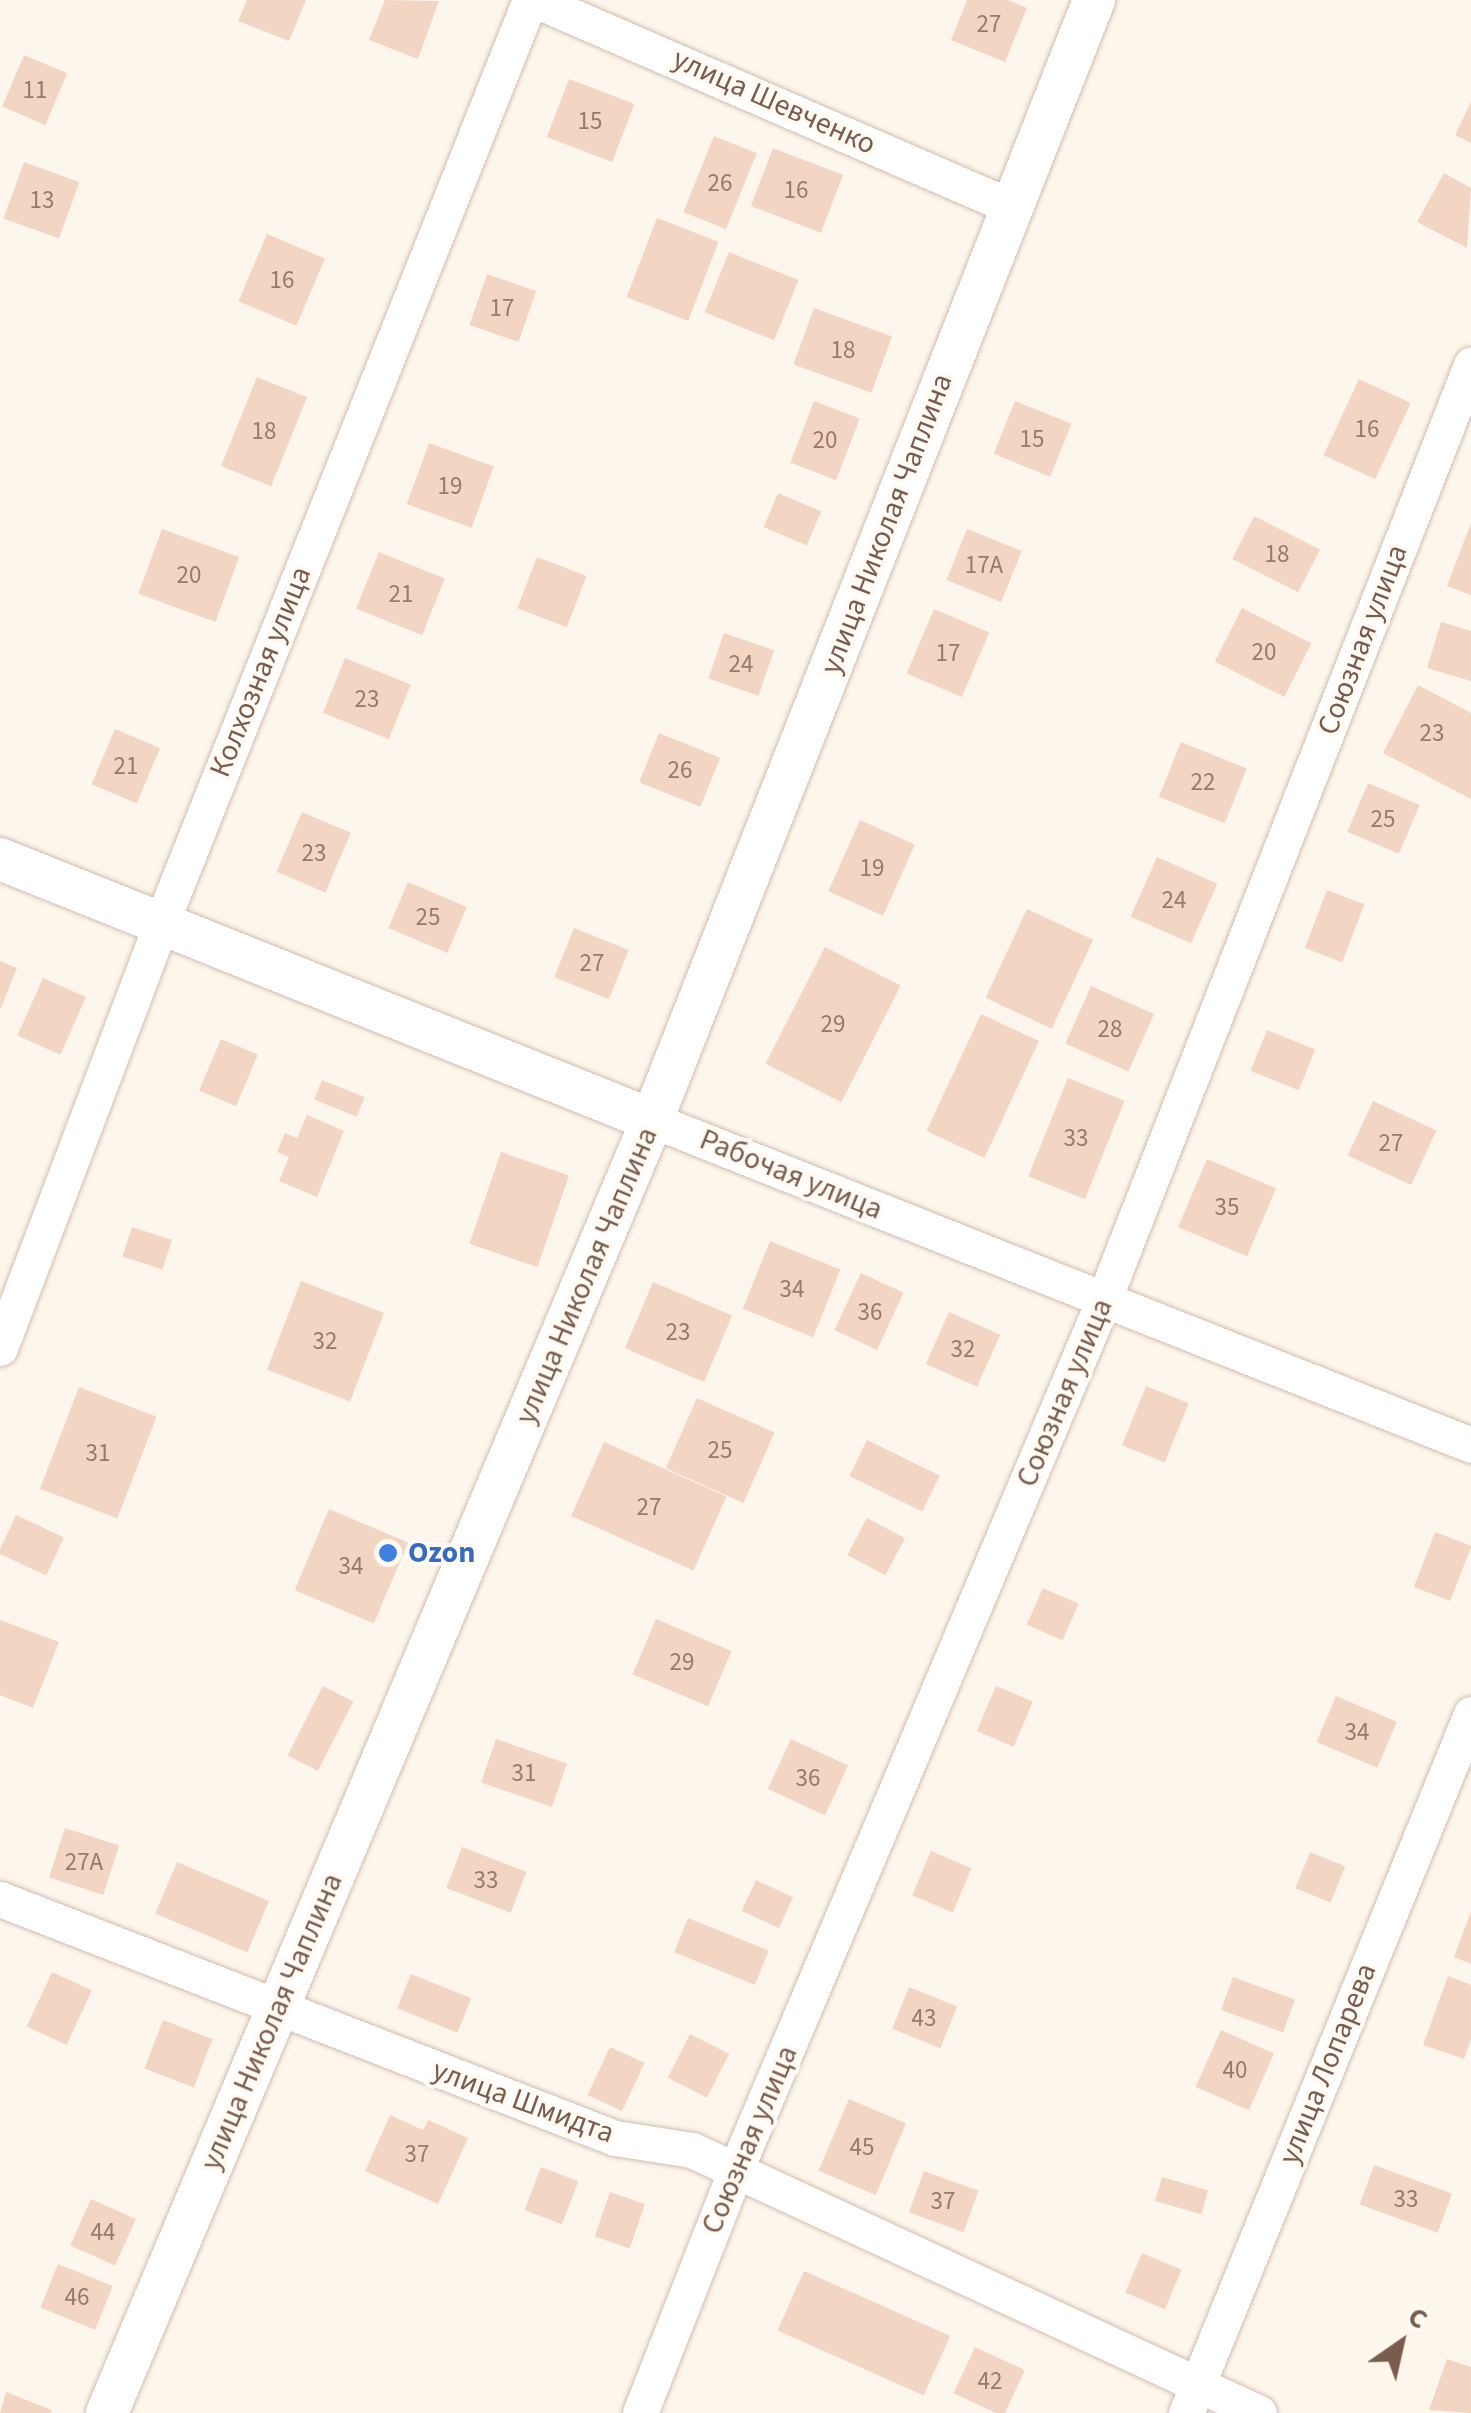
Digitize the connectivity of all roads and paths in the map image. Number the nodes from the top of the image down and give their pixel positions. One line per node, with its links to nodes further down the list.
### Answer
1 (533, 0): 5 (street, улица Шевченко); 8 (street, Колхозная улица)
2 (1094, 0): 4 (street)
3 (1123, 0): 4 (street)
4 (1044, 129): 5 (street, улица Николая Чаплина)
5 (1012, 207): 9 (street, улица Николая Чаплина)
6 (1471, 365): 10 (street, Союзная улица)
7 (0, 859): 8 (street, Рабочая улица)
8 (162, 921): 9 (street, Рабочая улица); 11 (street, Колхозная улица)
9 (652, 1120): 10 (street, Рабочая улица); 15 (street, улица Николая Чаплина)
10 (1104, 1299): 12 (street, Рабочая улица); 16 (street, Союзная улица)
11 (0, 1348)
12 (1471, 1445)
13 (1471, 1714): 17 (street, улица Лопарева)
14 (0, 1899): 15 (street, улица Шмидта)
15 (276, 2011): 16 (street, улица Шмидта); 18 (street, улица Николая Чаплина)
16 (736, 2169): 17 (street, улица Шмидта); 19 (street, Союзная улица)
17 (1191, 2400): 20 (street, улица Шмидта)
18 (107, 2413)
19 (640, 2413)
20 (1259, 2413)

